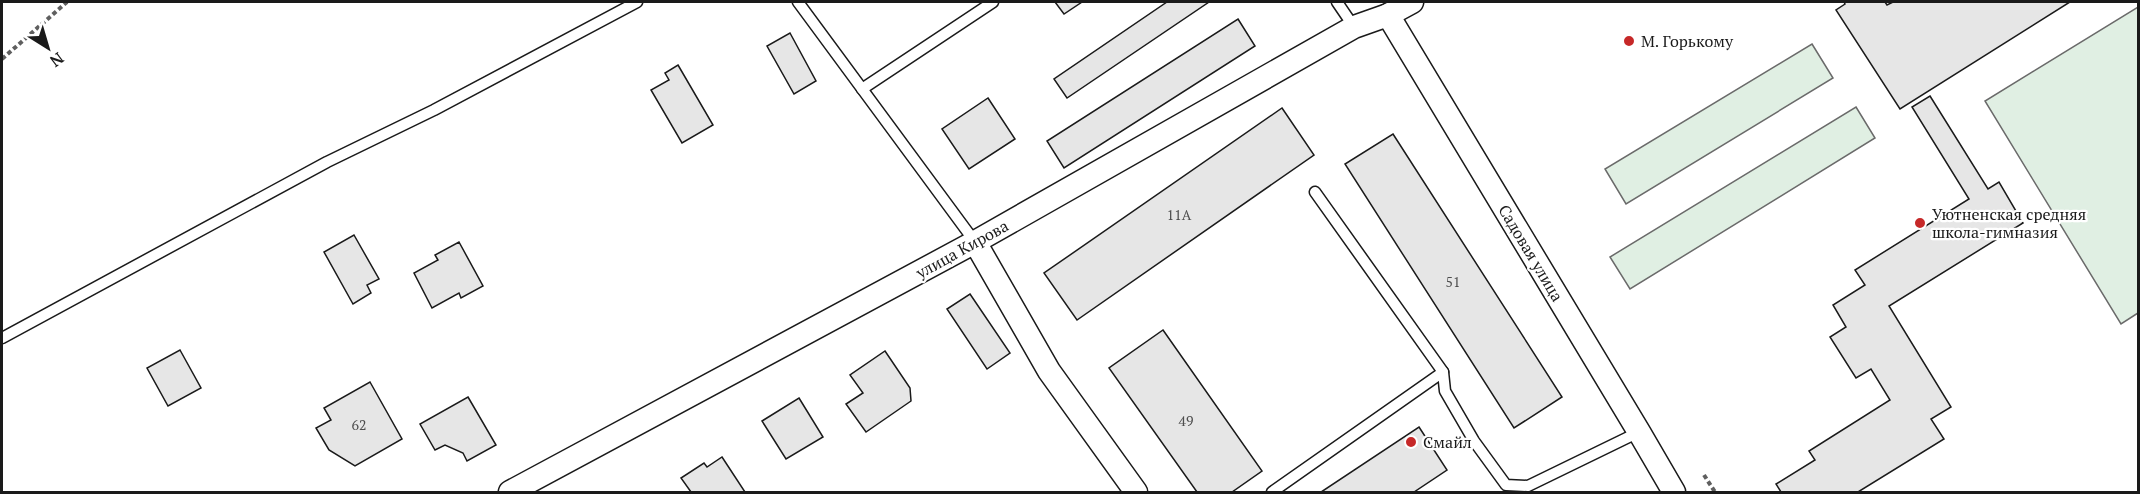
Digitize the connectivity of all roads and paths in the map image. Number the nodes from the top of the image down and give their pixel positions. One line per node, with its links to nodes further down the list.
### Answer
1 (67, 2): 9 (path)
2 (637, 2): 13 (lane)
3 (993, 2): 10 (lane)
4 (1337, 2): 8 (lane)
5 (1412, 2): 7 (street, улица Кирова)
6 (802, 3): 10 (lane)
7 (1388, 15): 8 (street, улица Кирова); 15 (street, Садовая улица)
8 (1354, 27): 12 (street, улица Кирова)
9 (2, 60)
10 (862, 89): 12 (lane)
11 (1315, 192): 14 (lane)
12 (975, 242): 17 (street, улица Кирова); 18 (street)
13 (2, 338)
14 (1443, 372): 15 (lane); 19 (lane)
15 (1639, 432): 20 (street, Садовая улица)
16 (1704, 475): 21 (path)
17 (510, 492)
18 (1136, 492)
19 (1272, 492)
20 (1674, 492)
21 (1715, 492)

